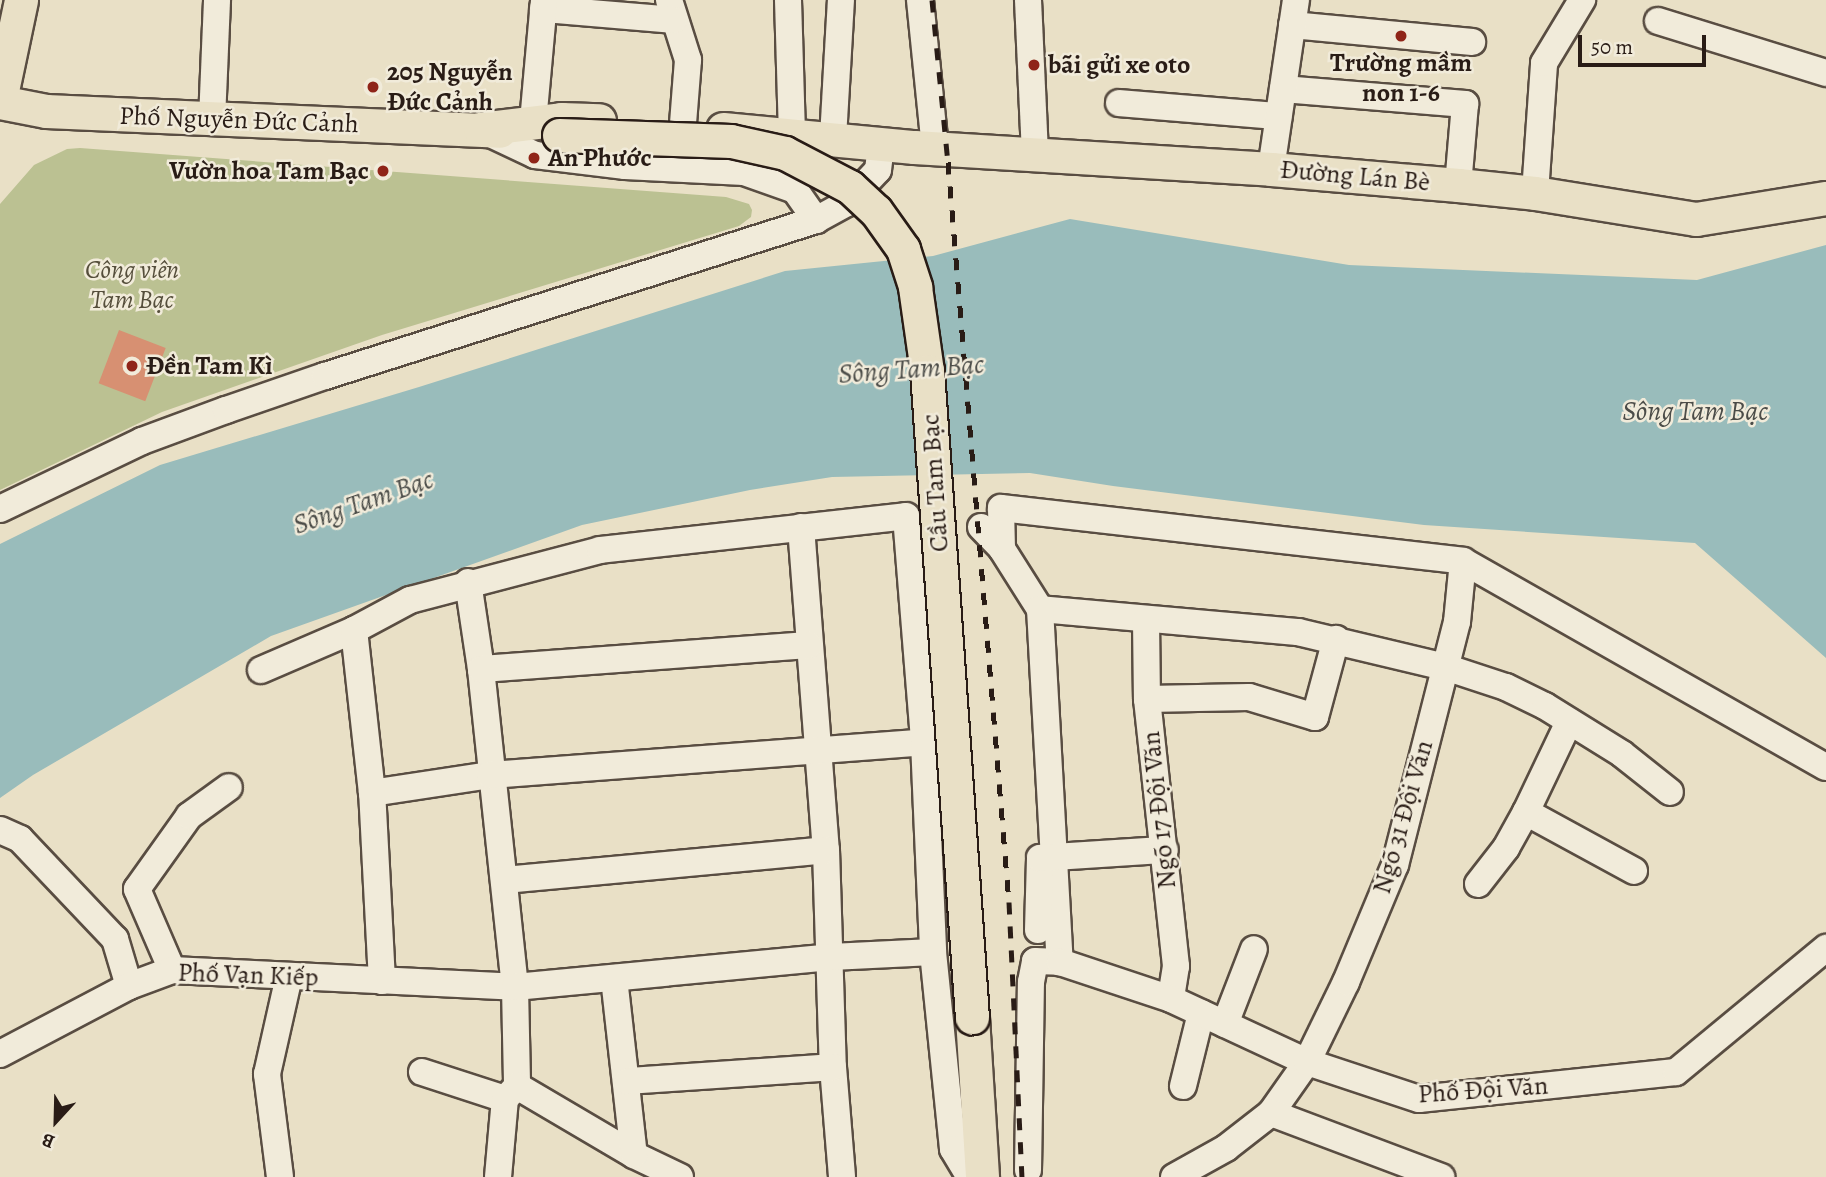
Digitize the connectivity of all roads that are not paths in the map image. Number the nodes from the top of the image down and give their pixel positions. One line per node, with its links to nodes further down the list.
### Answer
1 (21, 0): 15 (main road)
2 (216, 0): 18 (street)
3 (788, 0): 22 (street)
4 (841, 0): 23 (street)
5 (920, 0): 25 (street)
6 (1028, 0): 26 (street)
7 (1582, 0): 29 (street)
8 (543, 4): 9 (street); 20 (street)
9 (672, 10): 19 (street)
10 (1294, 12): 12 (street); 14 (street)
11 (1658, 21): 13 (street)
12 (1472, 42)
13 (1826, 73)
14 (1283, 89): 17 (street); 28 (street)
15 (0, 101): 18 (main road, Phố Nguyễn Đức Cảnh)
16 (1118, 103): 17 (street)
17 (1278, 116): 27 (street)
18 (212, 120): 21 (main road, Phố Nguyễn Đức Cảnh)
19 (683, 124): 20 (main road, Phố Nguyễn Đức Cảnh); 22 (main road, Phố Nguyễn Đức Cảnh)
20 (546, 129): 21 (main road, Phố Nguyễn Đức Cảnh); 93 (main road, Cầu Tam Bạc, bridge)
21 (480, 130): 31 (street)
22 (792, 133): 23 (main road, Phố Nguyễn Đức Cảnh)
23 (834, 138): 24 (main road, Phố Nguyễn Đức Cảnh)
24 (881, 144): 25 (main road, Đường Lán Bè); 31 (street)
25 (934, 148): 26 (main road, Đường Lán Bè)
26 (1035, 154): 27 (main road, Đường Lán Bè)
27 (1271, 169): 28 (main road, Đường Lán Bè)
28 (1458, 185): 29 (main road, Đường Lán Bè)
29 (1535, 193): 30 (main road, Đường Lán Bè)
30 (1826, 198)
31 (816, 220): 32 (street)
32 (0, 509)
33 (801, 527): 37 (street); 42 (street); 48 (street)
34 (981, 527): 35 (street)
35 (1002, 549): 36 (street); 38 (street)
36 (1463, 561): 43 (street, Ngõ 31 Đội Văn); 50 (street)
37 (468, 582): 40 (street); 44 (street)
38 (1040, 609): 39 (street); 59 (street)
39 (1146, 621): 41 (street); 46 (street, Ngõ 17 Đội Văn)
40 (354, 630): 45 (street); 54 (street)
41 (1336, 639): 43 (street); 46 (street)
42 (808, 645): 44 (street); 49 (street)
43 (1445, 667): 47 (street); 78 (street, Ngõ 31 Đội Văn)
44 (481, 669): 51 (street)
45 (261, 670)
46 (1147, 699): 58 (street, Ngõ 17 Đội Văn)
47 (1569, 722): 53 (street); 55 (street)
48 (924, 742): 49 (street); 66 (street)
49 (819, 748): 51 (street); 57 (street)
50 (1826, 767)
51 (490, 775): 54 (street); 61 (street)
52 (229, 787): 69 (street)
53 (1670, 792)
54 (372, 793): 72 (street)
55 (1526, 812): 60 (street); 62 (street)
56 (0, 830): 73 (street)
57 (826, 850): 61 (street); 67 (street)
58 (1165, 850): 59 (street); 75 (street, Ngõ 17 Đội Văn)
59 (1054, 857): 63 (street); 68 (street)
60 (1634, 871)
61 (504, 880): 74 (street)
62 (1478, 884)
63 (1038, 930)
64 (1826, 948): 78 (street, Phố Đội Văn)
65 (1254, 950): 76 (street)
66 (933, 952): 67 (street, Phố Vạn Kiếp); 92 (street)
67 (831, 957): 71 (street, Phố Vạn Kiếp); 79 (street)
68 (1047, 961): 75 (street, Phố Đội Văn); 87 (street)
69 (172, 970): 70 (street, Phố Vạn Kiếp); 73 (street, Phố Vạn Kiếp)
70 (289, 976): 72 (street, Phố Vạn Kiếp); 89 (street)
71 (614, 978): 74 (street, Phố Vạn Kiếp); 81 (street)
72 (382, 981): 74 (street, Phố Vạn Kiếp)
73 (129, 986): 77 (street, Phố Vạn Kiếp)
74 (515, 987): 83 (street)
75 (1171, 999): 76 (street, Phố Đội Văn)
76 (1213, 1018): 78 (street, Phố Đội Văn); 82 (street)
77 (0, 1054)
78 (1307, 1062): 84 (street, Ngõ 31 Đội Văn)
79 (833, 1067): 81 (street); 91 (street)
80 (422, 1072): 83 (street)
81 (628, 1081): 85 (street)
82 (1183, 1086)
83 (511, 1092): 85 (street); 90 (street)
84 (1271, 1114): 86 (street); 94 (street, Ngõ 31 Đội Văn)
85 (634, 1155): 88 (street)
86 (1392, 1167): 95 (street)
87 (1028, 1170)
88 (672, 1175)
89 (280, 1177)
90 (498, 1177)
91 (842, 1177)
92 (971, 1177)
93 (982, 1177)
94 (1174, 1177)
95 (1440, 1177)

